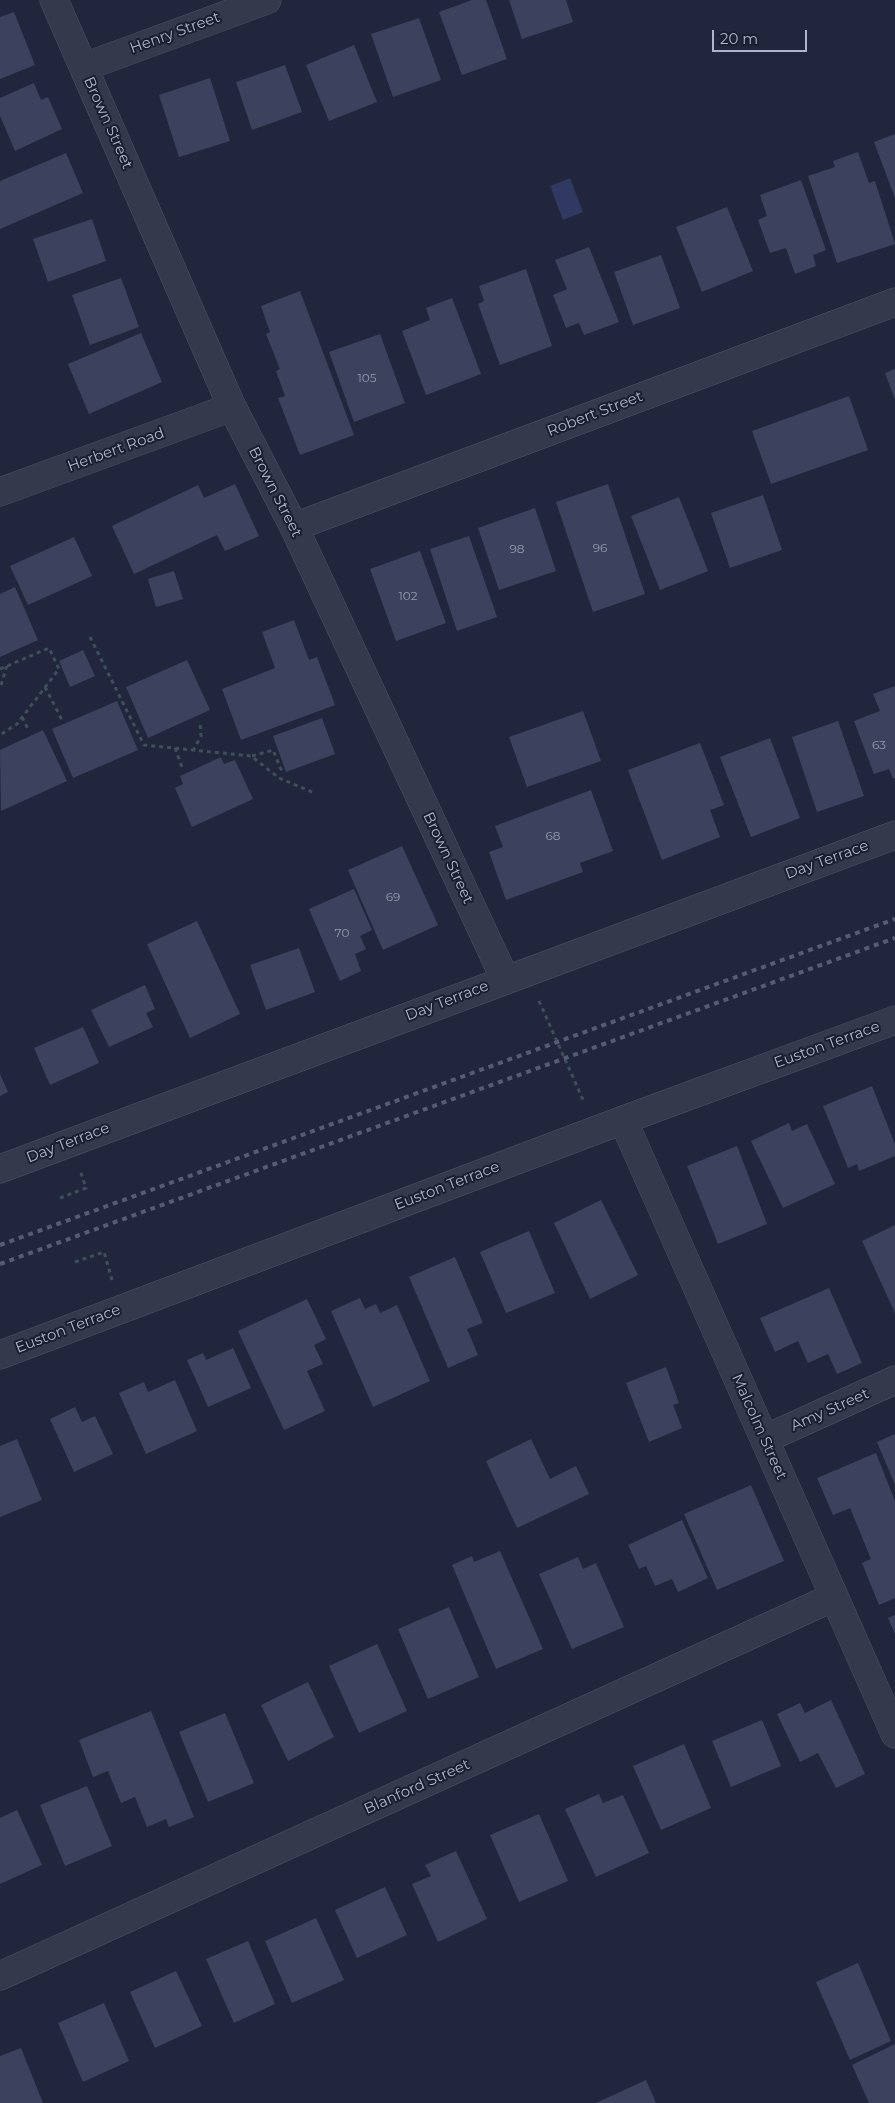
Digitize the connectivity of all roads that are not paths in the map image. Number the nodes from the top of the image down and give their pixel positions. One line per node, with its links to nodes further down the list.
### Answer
1 (54, 0): 3 (street, Brown Street)
2 (267, 0): 3 (street, Henry Street)
3 (84, 67): 5 (street, Brown Street)
4 (895, 302): 7 (street, Robert Street)
5 (232, 407): 6 (street, Herbert Road); 7 (street, Brown Street)
6 (0, 492)
7 (294, 527): 9 (street, Brown Street)
8 (895, 835): 9 (street, Day Terrace)
9 (515, 976): 12 (street, Day Terrace)
10 (895, 1020): 11 (street, Euston Terrace)
11 (623, 1120): 13 (street, Euston Terrace); 15 (street, Malcolm Street)
12 (0, 1169)
13 (0, 1355)
14 (895, 1380): 15 (street, Amy Street)
15 (764, 1439): 16 (street, Malcolm Street)
16 (834, 1597): 17 (street, Malcolm Street); 18 (street, Blanford Street)
17 (895, 1734)
18 (0, 1976)

